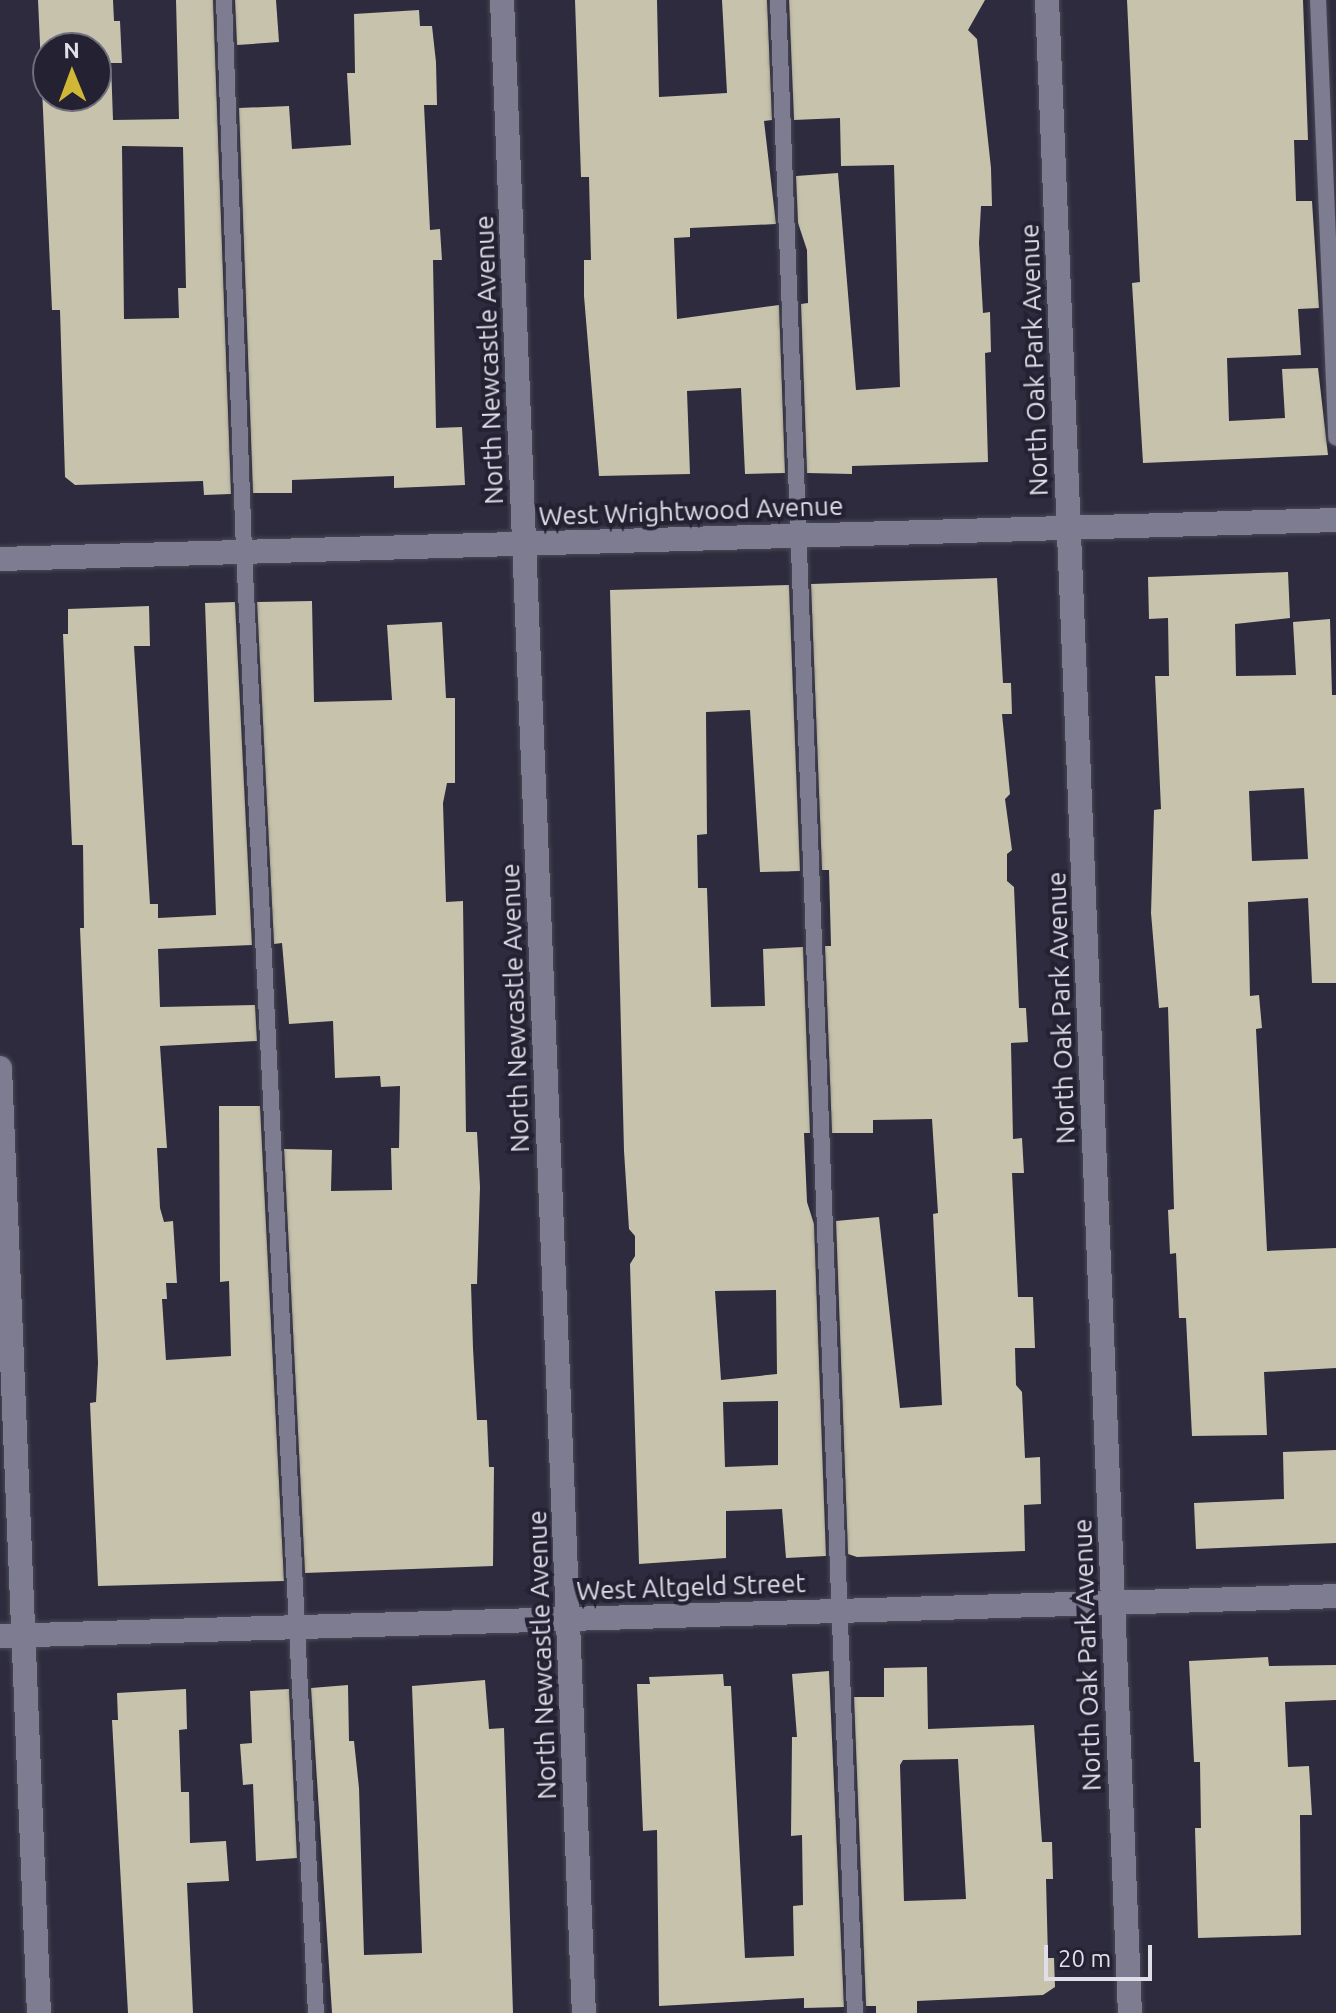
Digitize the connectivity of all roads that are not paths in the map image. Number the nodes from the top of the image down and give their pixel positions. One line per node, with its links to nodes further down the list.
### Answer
1 (224, 0): 11 (lane)
2 (502, 0): 10 (street, North Newcastle Avenue)
3 (778, 0): 9 (lane)
4 (1047, 0): 8 (street, North Oak Park Avenue)
5 (1318, 0): 6 (lane)
6 (1336, 438)
7 (1336, 520): 8 (street, West Wrightwood Avenue)
8 (1069, 528): 9 (street, West Wrightwood Avenue); 15 (street, North Oak Park Avenue)
9 (798, 535): 10 (street, West Wrightwood Avenue); 16 (lane)
10 (524, 544): 11 (street, West Wrightwood Avenue); 17 (street, North Newcastle Avenue)
11 (244, 552): 12 (street, West Wrightwood Avenue); 18 (lane)
12 (0, 559)
13 (0, 1068): 19 (street)
14 (1336, 1596): 15 (street, West Altgeld Street)
15 (1113, 1603): 16 (street, West Altgeld Street); 24 (street, North Oak Park Avenue)
16 (840, 1610): 17 (street, West Altgeld Street); 23 (lane)
17 (568, 1619): 18 (street, West Altgeld Street); 22 (street, North Newcastle Avenue)
18 (297, 1627): 19 (street, West Altgeld Street); 21 (lane)
19 (12, 1636): 20 (street)
20 (39, 2013)
21 (316, 2013)
22 (584, 2013)
23 (855, 2013)
24 (1130, 2013)

